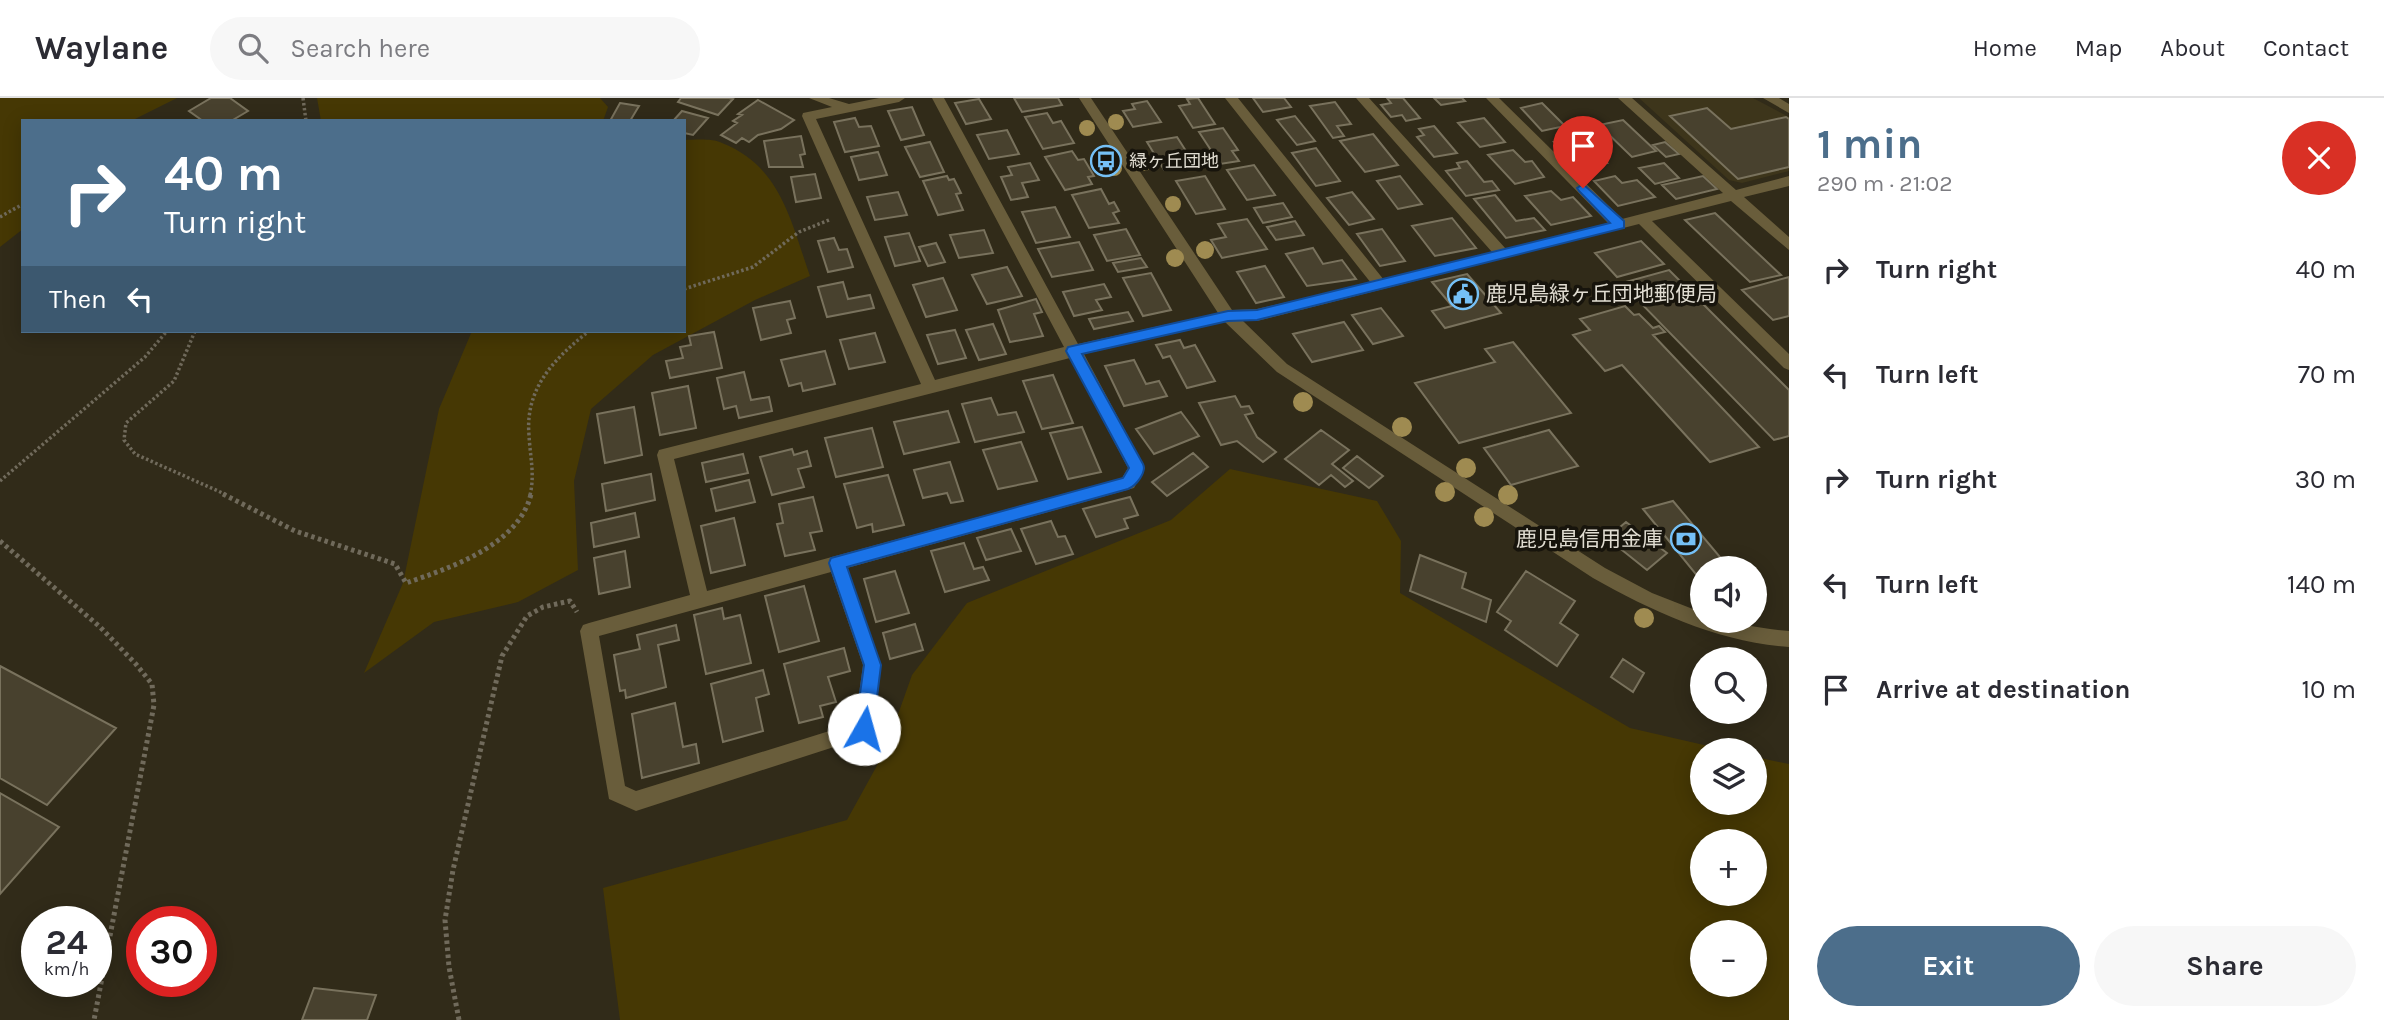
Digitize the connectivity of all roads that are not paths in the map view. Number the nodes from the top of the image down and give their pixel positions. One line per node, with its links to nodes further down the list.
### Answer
1 (815, 98): 10 (street)
2 (899, 98): 10 (street)
3 (938, 98): 20 (street)
4 (1085, 98): 19 (street)
5 (1231, 98): 18 (street)
6 (1362, 98): 17 (street)
7 (1492, 98): 15 (street)
8 (1624, 98): 13 (street)
9 (1769, 98): 11 (street)
10 (849, 108): 22 (street)
11 (1789, 109)
12 (1789, 181): 13 (street)
13 (1733, 195): 14 (street); 16 (street)
14 (1642, 219): 15 (street); 21 (street)
15 (1619, 225): 17 (street)
16 (1789, 245)
17 (1503, 255): 18 (street)
18 (1381, 286): 19 (street)
19 (1228, 316): 20 (street); 25 (street)
20 (1073, 351): 22 (street); 23 (street)
21 (1789, 364)
22 (930, 387): 24 (street)
23 (837, 563): 24 (street); 24 (street)
24 (700, 599)
25 (1690, 616)
26 (1749, 633): 27 (street)
27 (1789, 639)

